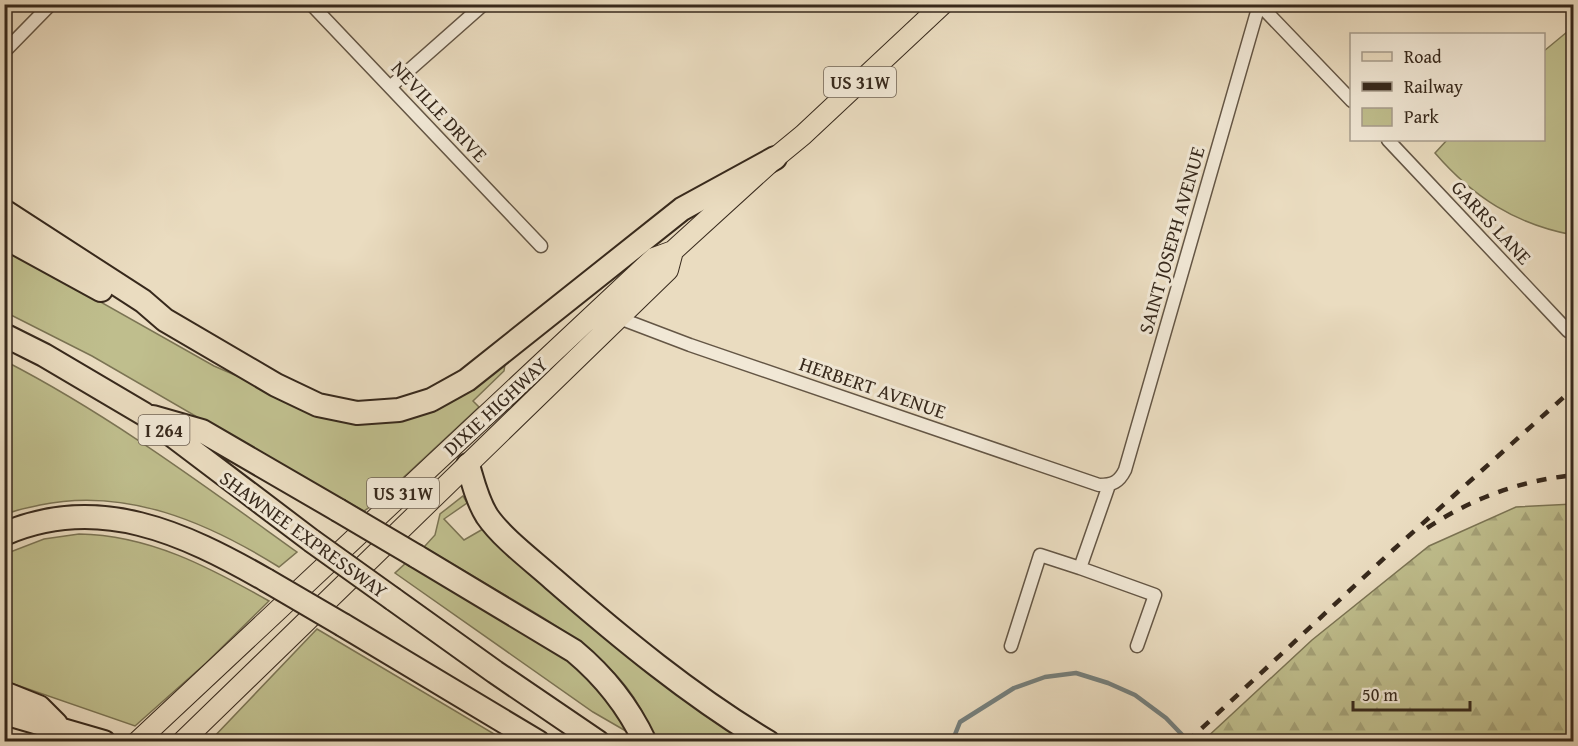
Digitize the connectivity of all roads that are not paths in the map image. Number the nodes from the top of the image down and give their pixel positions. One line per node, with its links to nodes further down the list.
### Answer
1 (51, 4): 6 (street)
2 (311, 4): 7 (street, NEVILLE DRIVE)
3 (484, 4): 7 (street)
4 (942, 4): 10 (main road, DIXIE HIGHWAY / US 31W)
5 (1259, 5): 8 (street); 21 (street, SAINT JOSEPH AVENUE)
6 (4, 52)
7 (390, 87): 13 (street, NEVILLE DRIVE)
8 (1350, 99)
9 (1389, 141): 17 (street, GARRS LANE)
10 (775, 158): 14 (main road, DIXIE HIGHWAY / US 31W); 16 (highway)
11 (4, 211): 16 (highway)
12 (4, 237): 16 (highway)
13 (541, 246)
14 (673, 251): 15 (main road, DIXIE HIGHWAY / US 31W); 30 (main road, DIXIE HIGHWAY / US 31W)
15 (619, 318): 20 (main road, DIXIE HIGHWAY / US 31W); 21 (street, HERBERT AVENUE)
16 (165, 320)
17 (1568, 331)
18 (4, 335): 19 (highway, SHAWNEE EXPRESSWAY / I 264)
19 (144, 414): 33 (highway, SHAWNEE EXPRESSWAY / I 264, bridge); 34 (highway, bridge)
20 (468, 465): 31 (main road, DIXIE HIGHWAY / US 31W); 35 (highway)
21 (1112, 484): 23 (street, SAINT JOSEPH AVENUE)
22 (4, 534): 32 (highway, bridge)
23 (1080, 568): 24 (street); 25 (street)
24 (1011, 646)
25 (1137, 646)
26 (4, 693): 28 (highway)
27 (4, 713): 28 (highway)
28 (62, 729): 29 (highway)
29 (101, 740)
30 (137, 741)
31 (182, 741)
32 (538, 741)
33 (596, 741)
34 (645, 741)
35 (768, 741)

